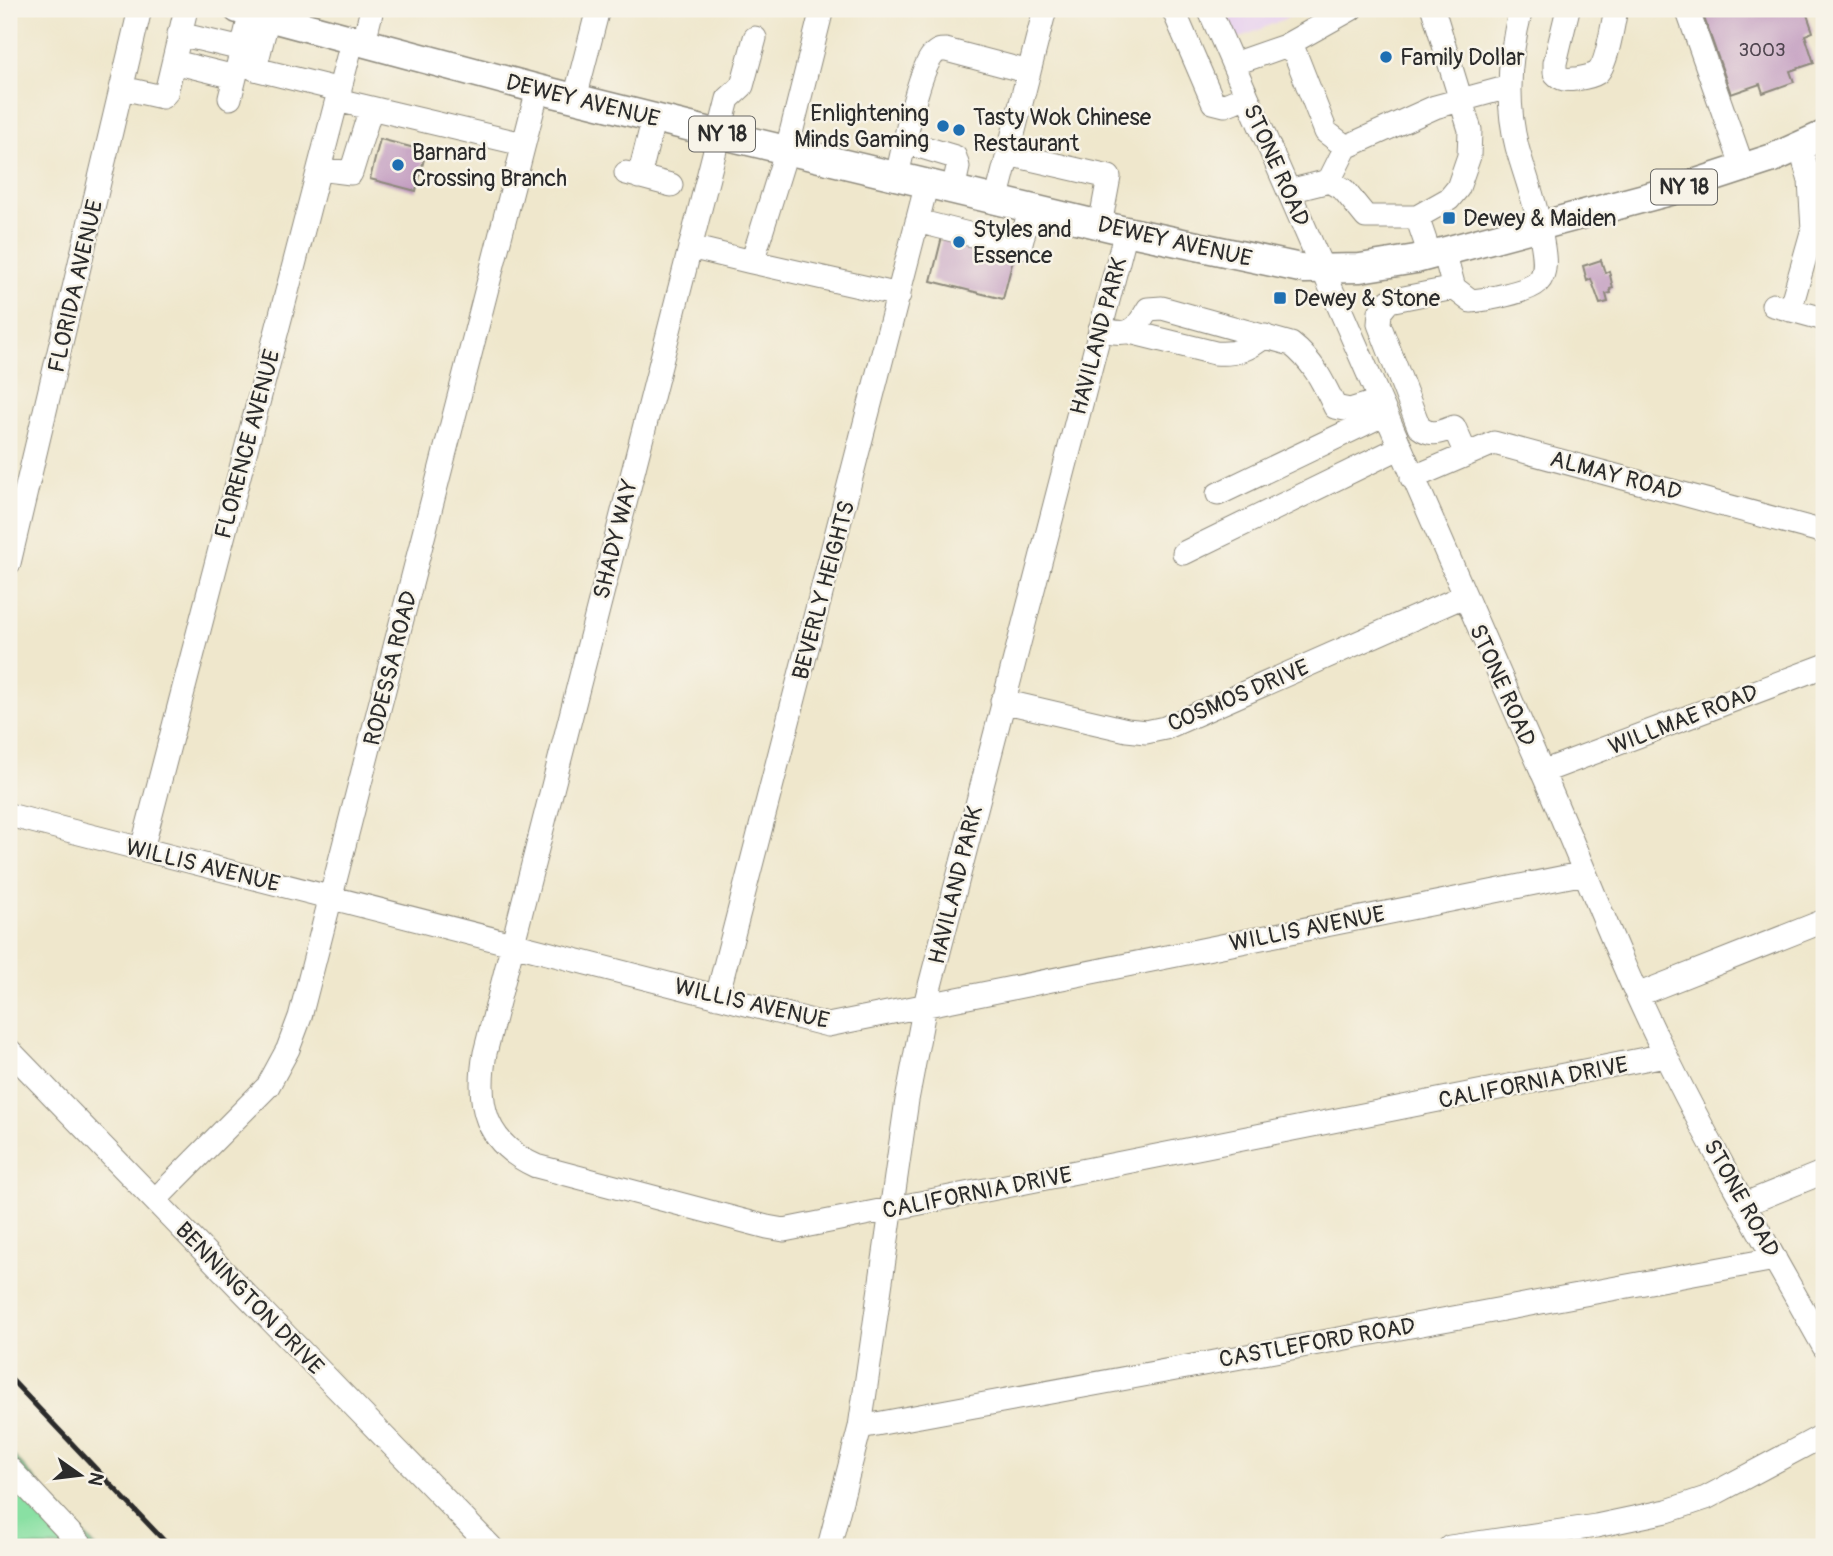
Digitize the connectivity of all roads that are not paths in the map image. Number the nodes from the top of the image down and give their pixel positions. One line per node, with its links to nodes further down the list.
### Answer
1 (140, 9): 25 (street, FLORIDA AVENUE)
2 (186, 9): 16 (street)
3 (372, 9): 18 (street, FLORENCE AVENUE)
4 (598, 9): 29 (street)
5 (821, 9): 38 (street)
6 (1045, 9): 23 (street)
7 (1173, 9): 28 (street)
8 (1209, 9): 22 (street, STONE ROAD)
9 (1433, 9): 30 (street)
10 (1521, 9): 24 (street)
11 (1568, 9): 12 (street)
12 (1616, 9)
13 (1688, 9): 40 (street)
14 (1354, 10): 19 (street)
15 (252, 12): 18 (main road, DEWEY AVENUE / NY 18); 20 (street); 27 (street)
16 (179, 34): 20 (street); 21 (street)
17 (755, 38): 33 (street, SHADY WAY)
18 (358, 40): 26 (main road, DEWEY AVENUE / NY 18); 27 (street, FLORENCE AVENUE)
19 (1285, 46): 22 (street); 37 (street)
20 (242, 49): 21 (street)
21 (174, 62): 25 (street)
22 (1233, 64): 28 (street, STONE ROAD)
23 (1029, 72): 35 (street); 39 (street)
24 (1509, 87): 30 (street); 51 (street)
25 (122, 88): 70 (street, FLORIDA AVENUE)
26 (538, 89): 29 (main road, DEWEY AVENUE / NY 18); 36 (street, RODESSA ROAD)
27 (338, 95): 31 (street); 41 (street, FLORENCE AVENUE)
28 (1247, 96): 46 (street, STONE ROAD)
29 (575, 98): 32 (main road, DEWEY AVENUE / NY 18)
30 (1462, 100): 37 (street); 49 (street)
31 (370, 108): 36 (street); 41 (street)
32 (654, 117): 33 (main road, DEWEY AVENUE / NY 18); 44 (street)
33 (719, 134): 38 (main road, DEWEY AVENUE / NY 18); 53 (street, SHADY WAY)
34 (1812, 141): 40 (main road, DEWEY AVENUE / NY 18); 59 (street)
35 (905, 142): 42 (street); 45 (street, BEVERLY HEIGHTS)
36 (523, 144): 78 (street, RODESSA ROAD)
37 (1346, 147): 43 (street)
38 (787, 149): 42 (main road, DEWEY AVENUE / NY 18); 55 (street)
39 (1008, 154): 47 (street); 52 (street, HAVILAND PARK)
40 (1743, 168): 51 (main road, DEWEY AVENUE / NY 18)
41 (319, 169): 76 (street, FLORENCE AVENUE)
42 (897, 176): 45 (main road, DEWEY AVENUE / NY 18)
43 (1329, 181): 46 (street); 49 (street)
44 (671, 185)
45 (940, 186): 47 (main road, DEWEY AVENUE / NY 18); 50 (street, BEVERLY HEIGHTS)
46 (1289, 191): 56 (street, STONE ROAD)
47 (996, 201): 48 (main road, DEWEY AVENUE / NY 18)
48 (1030, 209): 50 (street); 52 (main road, DEWEY AVENUE / NY 18)
49 (1417, 217): 54 (street)
50 (917, 221): 58 (street, BEVERLY HEIGHTS)
51 (1540, 225): 54 (main road, DEWEY AVENUE / NY 18); 57 (street)
52 (1113, 228): 56 (main road, DEWEY AVENUE / NY 18); 60 (street, HAVILAND PARK)
53 (690, 247): 55 (street); 80 (street, SHADY WAY)
54 (1437, 253): 56 (main road, DEWEY AVENUE / NY 18); 57 (street)
55 (752, 262): 58 (street)
56 (1324, 270): 63 (street, STONE ROAD)
57 (1454, 288): 65 (street)
58 (899, 295): 82 (street, BEVERLY HEIGHTS)
59 (1824, 319)
60 (1100, 329): 61 (street); 73 (street, HAVILAND PARK)
61 (1130, 332): 62 (street); 62 (street)
62 (1265, 336): 63 (street)
63 (1382, 408): 64 (street, STONE ROAD); 67 (street)
64 (1399, 448): 66 (street, STONE ROAD); 69 (street)
65 (1465, 454): 66 (street, ALMAY ROAD); 68 (street, ALMAY ROAD)
66 (1412, 478): 71 (street, STONE ROAD)
67 (1218, 494)
68 (1824, 531)
69 (1184, 553)
70 (9, 564)
71 (1464, 596): 73 (street, COSMOS DRIVE); 74 (street, STONE ROAD)
72 (1824, 666): 74 (street, WILLMAE ROAD)
73 (1002, 701): 83 (street, HAVILAND PARK)
74 (1542, 772): 77 (street, STONE ROAD)
75 (9, 815): 76 (street, WILLIS AVENUE)
76 (142, 849): 78 (street, WILLIS AVENUE)
77 (1585, 873): 81 (street, STONE ROAD); 83 (street, WILLIS AVENUE)
78 (331, 898): 80 (street, WILLIS AVENUE); 87 (street, RODESSA ROAD)
79 (1824, 921): 81 (street)
80 (511, 944): 82 (street, WILLIS AVENUE); 89 (street, CALIFORNIA DRIVE)
81 (1637, 995): 85 (street, STONE ROAD)
82 (718, 997): 83 (street, WILLIS AVENUE)
83 (925, 1004): 89 (street, HAVILAND PARK)
84 (9, 1050): 87 (street, BENNINGTON DRIVE)
85 (1665, 1055): 88 (street, STONE ROAD); 89 (street, CALIFORNIA DRIVE)
86 (1824, 1172): 88 (street)
87 (155, 1200): 97 (street, BENNINGTON DRIVE)
88 (1745, 1203): 90 (street, STONE ROAD)
89 (892, 1209): 92 (street, HAVILAND PARK)
90 (1775, 1259): 91 (street, STONE ROAD); 92 (street, CASTLEFORD ROAD)
91 (1824, 1347)
92 (860, 1427): 98 (street, HAVILAND PARK)
93 (1824, 1435): 95 (street)
94 (9, 1468): 96 (street)
95 (1555, 1539): 99 (street)
96 (83, 1547)
97 (491, 1547)
98 (829, 1547)
99 (1450, 1547)

